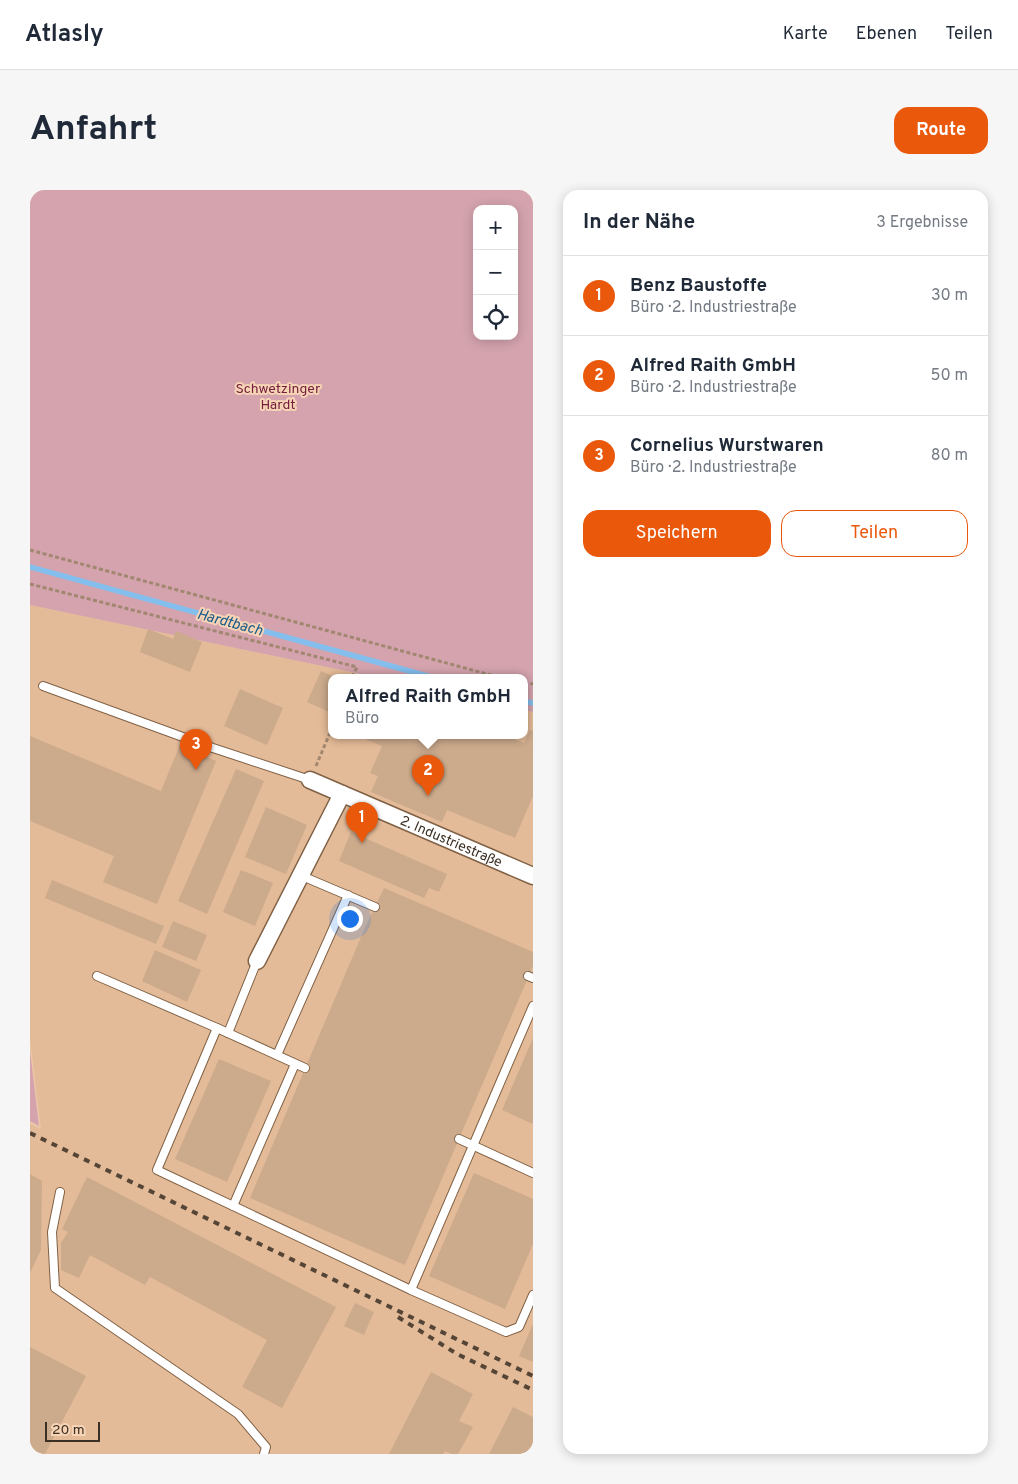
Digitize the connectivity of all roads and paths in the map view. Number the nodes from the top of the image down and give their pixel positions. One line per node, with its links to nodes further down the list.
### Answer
1 (30, 550): 4 (path)
2 (30, 584): 3 (path)
3 (354, 674)
4 (487, 674)
5 (43, 686): 7 (lane)
6 (328, 737): 7 (path)
7 (310, 780): 8 (street, 2. Industriestraße)
8 (342, 794): 9 (street); 10 (street, 2. Industriestraße)
9 (302, 876): 11 (lane); 13 (street)
10 (533, 876)
11 (348, 895): 12 (lane); 18 (lane)
12 (374, 907)
13 (257, 961): 17 (lane)
14 (97, 976): 16 (lane)
15 (533, 1006): 22 (lane)
16 (217, 1028): 17 (lane); 25 (lane)
17 (228, 1033): 18 (lane)
18 (277, 1056): 19 (lane)
19 (295, 1064): 20 (lane); 25 (lane)
20 (305, 1068)
21 (458, 1139): 22 (lane)
22 (473, 1146): 23 (lane); 26 (lane)
23 (533, 1173)
24 (60, 1192): 28 (lane)
25 (233, 1206): 26 (lane)
26 (411, 1290): 27 (lane)
27 (533, 1295)
28 (264, 1454)

